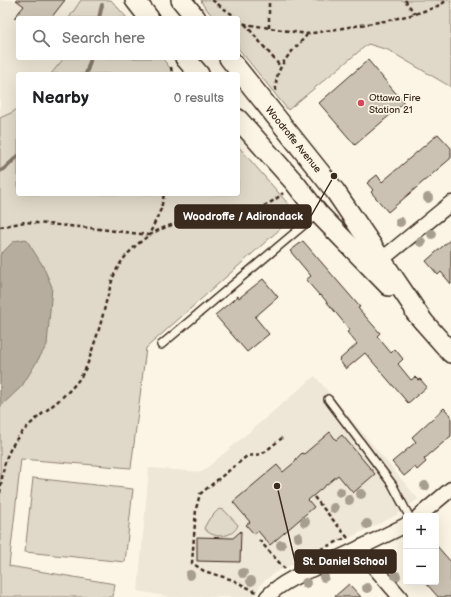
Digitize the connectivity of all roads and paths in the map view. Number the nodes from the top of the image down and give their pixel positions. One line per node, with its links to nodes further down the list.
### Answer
1 (135, 0): 8 (main road)
2 (181, 0): 9 (main road)
3 (212, 0): 10 (path)
4 (269, 0): 13 (path)
5 (404, 0): 7 (path)
6 (448, 0): 7 (path)
7 (415, 14): 14 (path)
8 (147, 16)
9 (194, 16)
10 (235, 16)
11 (240, 20): 12 (path)
12 (245, 24): 13 (path); 17 (path)
13 (269, 28): 14 (path)
14 (307, 34): 17 (path)
15 (230, 60): 20 (main road, Woodroffe Avenue)
16 (178, 61): 18 (path); 19 (main road)
17 (280, 66): 22 (path)
18 (173, 72)
19 (196, 72)
20 (239, 72)
21 (240, 73): 30 (main road, Woodroffe Avenue)
22 (276, 94)
23 (240, 121): 27 (main road, Woodroffe Avenue)
24 (285, 192): 29 (path)
25 (164, 196): 29 (path)
26 (451, 202): 30 (street)
27 (318, 212): 30 (main road, Woodroffe Avenue); 31 (lane)
28 (0, 227): 29 (path)
29 (149, 235): 36 (path)
30 (377, 264): 32 (main road, Woodroffe Avenue)
31 (161, 345)
32 (451, 353)
33 (328, 399): 38 (lane)
34 (282, 438): 44 (path)
35 (451, 489): 39 (street)
36 (0, 493)
37 (314, 497): 42 (path)
38 (407, 513)
39 (423, 513)
40 (403, 526): 42 (street)
41 (259, 540): 43 (path)
42 (358, 549): 43 (street); 45 (street)
43 (293, 579): 44 (street)
44 (263, 595)
45 (400, 597)

